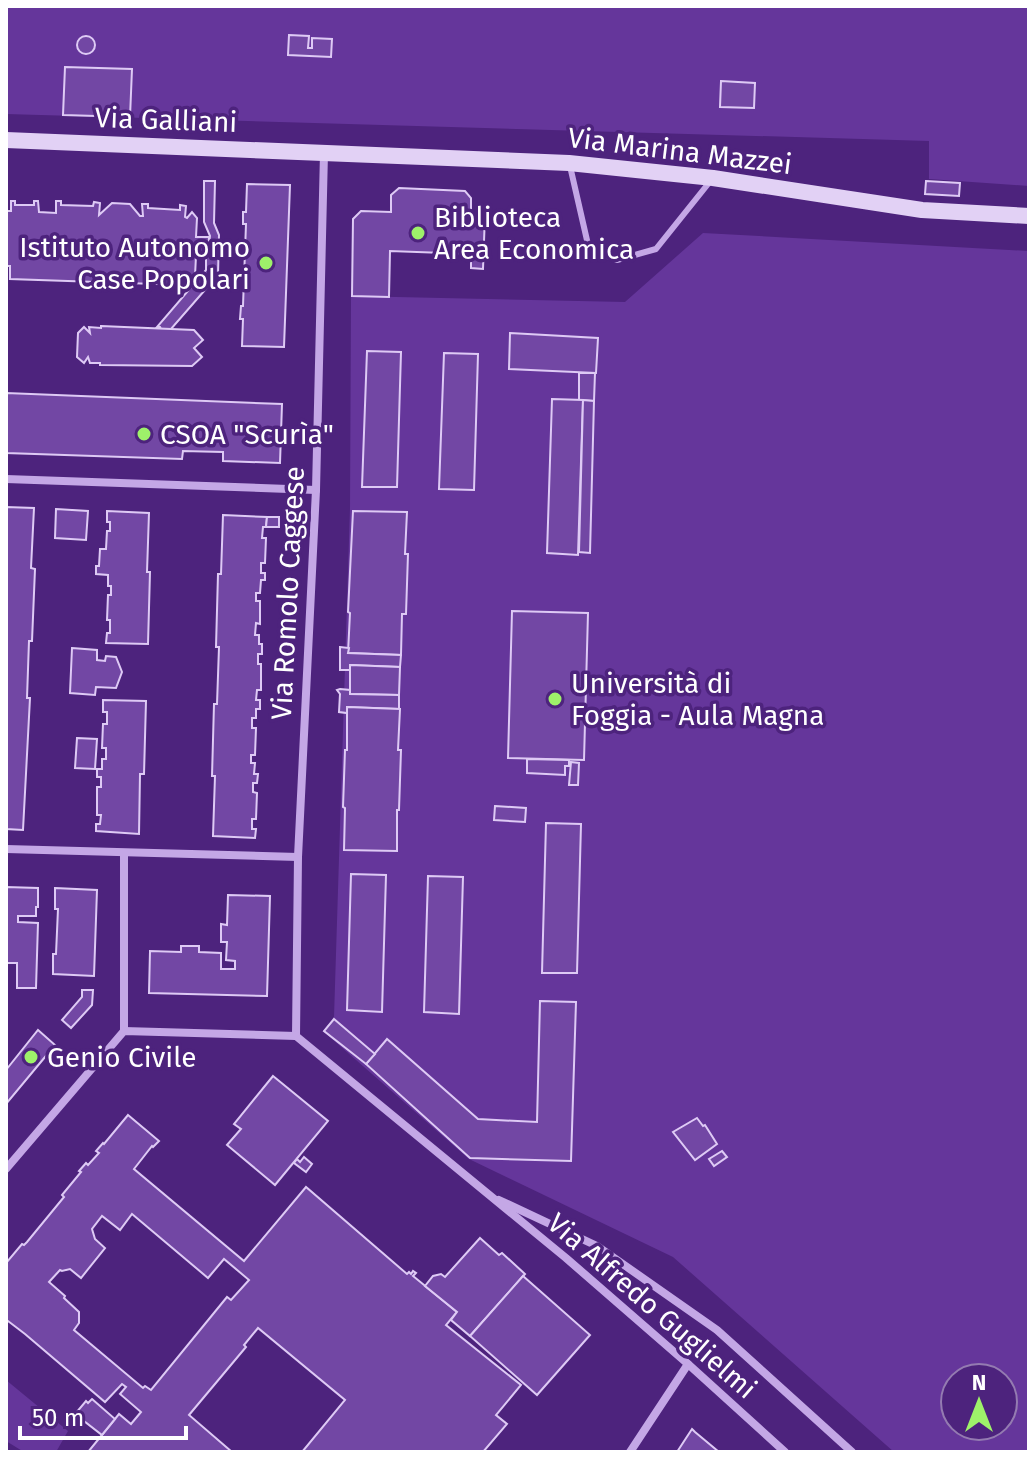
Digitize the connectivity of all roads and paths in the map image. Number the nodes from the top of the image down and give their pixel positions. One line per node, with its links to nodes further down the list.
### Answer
1 (6, 140): 2 (street, Via Galliani)
2 (324, 153): 3 (street, Via Marina Mazzei); 7 (street, Via Romolo Caggese)
3 (569, 163): 4 (street, Via Marina Mazzei); 4 (lane)
4 (713, 178): 5 (street, Via Marina Mazzei)
5 (1029, 216)
6 (6, 479): 7 (street)
7 (316, 490): 10 (street, Via Romolo Caggese)
8 (6, 849): 9 (street)
9 (124, 853): 10 (street); 11 (street)
10 (298, 857): 12 (street, Via Romolo Caggese)
11 (124, 1031): 12 (street); 13 (street)
12 (296, 1036): 14 (street, Via Alfredo Guglielmi)
13 (6, 1169)
14 (488, 1195): 15 (street, Via Alfredo Guglielmi); 18 (street, Via Alfredo Guglielmi)
15 (688, 1364): 16 (street); 17 (street, Via Alfredo Guglielmi)
16 (630, 1452)
17 (785, 1452)
18 (852, 1452)

